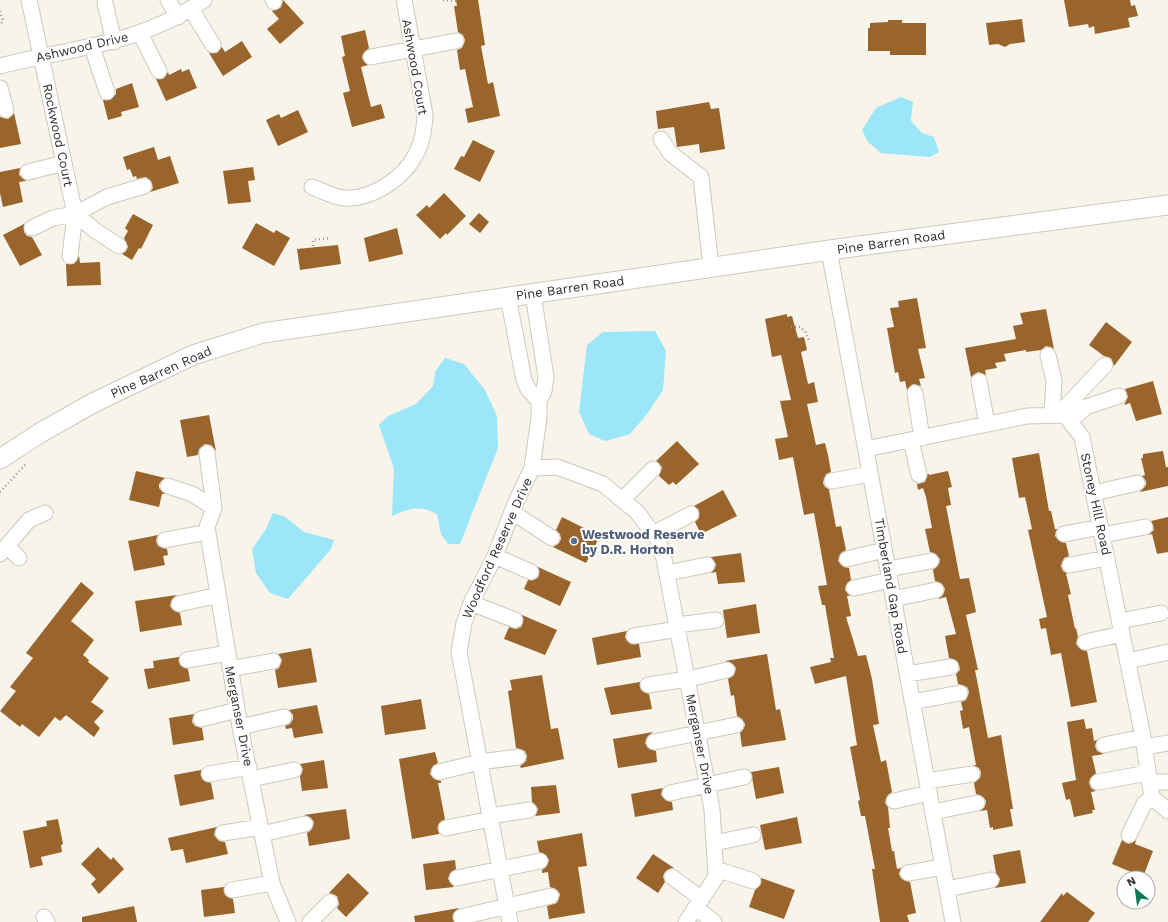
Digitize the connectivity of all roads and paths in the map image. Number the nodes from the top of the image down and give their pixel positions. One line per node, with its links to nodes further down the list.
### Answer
1 (29, 0): 18 (street, Rockwood Court)
2 (168, 0): 10 (street)
3 (204, 0): 8 (street, Ashwood Drive)
4 (404, 0): 17 (street, Ashwood Court)
5 (443, 0): 6 (path)
6 (456, 2)
7 (105, 3): 14 (street)
8 (191, 9): 10 (street, Ashwood Drive); 15 (street)
9 (0, 12): 11 (path)
10 (178, 17): 12 (street, Ashwood Drive)
11 (0, 26)
12 (140, 33): 14 (street, Ashwood Drive); 21 (street)
13 (456, 41): 17 (street)
14 (114, 42): 16 (street, Ashwood Drive)
15 (213, 46)
16 (92, 47): 18 (street, Ashwood Drive); 23 (street)
17 (413, 48): 19 (street); 29 (street, Ashwood Court)
18 (42, 56): 20 (street, Ashwood Drive); 26 (street, Rockwood Court)
19 (371, 56)
20 (0, 66)
21 (160, 71)
22 (0, 88): 24 (street)
23 (107, 92)
24 (6, 110)
25 (661, 139): 38 (street)
26 (64, 163): 27 (street); 31 (street, Rockwood Court)
27 (28, 172)
28 (144, 186): 31 (street)
29 (312, 186)
30 (1168, 205): 36 (main road, Pine Barren Road)
31 (75, 214): 32 (street); 34 (street); 37 (street, Rockwood Court)
32 (32, 228)
33 (329, 238): 35 (path)
34 (119, 246)
35 (314, 246)
36 (829, 250): 38 (main road, Pine Barren Road); 52 (street, Timberland Gap Road)
37 (70, 256)
38 (711, 268): 39 (main road, Pine Barren Road)
39 (533, 294): 40 (main road, Pine Barren Road); 48 (street, Woodford Reserve Drive)
40 (508, 297): 48 (street); 54 (main road, Pine Barren Road)
41 (791, 327): 42 (path)
42 (810, 342)
43 (1048, 355): 49 (street)
44 (1106, 365): 49 (street)
45 (978, 381): 50 (street)
46 (915, 393): 51 (street)
47 (1119, 396): 49 (street)
48 (539, 401): 55 (street, Woodford Reserve Drive)
49 (1060, 417): 50 (street); 62 (street, Stoney Hill Road)
50 (987, 424): 51 (street)
51 (917, 439): 52 (street); 58 (street)
52 (866, 450): 57 (street, Timberland Gap Road)
53 (207, 453): 64 (street)
54 (0, 459)
55 (532, 468): 63 (street, Merganser Drive); 65 (street, Woodford Reserve Drive)
56 (653, 469): 63 (street)
57 (870, 474): 59 (street); 76 (street, Timberland Gap Road)
58 (919, 475)
59 (832, 481)
60 (1137, 483): 62 (street)
61 (168, 486): 64 (street)
62 (1094, 493): 69 (street, Stoney Hill Road)
63 (623, 499): 71 (street, Merganser Drive)
64 (214, 508): 70 (street, Merganser Drive)
65 (512, 512): 73 (street); 77 (street, Woodford Reserve Drive)
66 (45, 513): 75 (street)
67 (691, 514): 71 (street)
68 (1145, 528): 69 (street)
69 (1101, 531): 72 (street); 79 (street, Stoney Hill Road)
70 (208, 532): 74 (street); 89 (street, Merganser Drive)
71 (653, 534): 84 (street, Merganser Drive)
72 (1064, 534)
73 (552, 538)
74 (165, 540)
75 (3, 550): 78 (street)
76 (884, 550): 80 (street); 86 (street, Timberland Gap Road)
77 (496, 556): 85 (street); 91 (street, Woodford Reserve Drive)
78 (19, 558)
79 (1107, 558): 83 (street); 97 (street, Stoney Hill Road)
80 (847, 559)
81 (931, 561): 86 (street)
82 (707, 565): 84 (street)
83 (1070, 565)
84 (665, 566): 96 (street, Merganser Drive)
85 (532, 572)
86 (889, 575): 87 (street); 90 (street, Timberland Gap Road)
87 (854, 588)
88 (936, 590): 90 (street)
89 (218, 595): 92 (street); 101 (street, Merganser Drive)
90 (893, 599): 108 (street, Timberland Gap Road)
91 (471, 603): 94 (street); 124 (street, Woodford Reserve Drive)
92 (179, 604)
93 (1162, 613): 97 (street)
94 (515, 620)
95 (716, 620): 96 (street)
96 (677, 627): 98 (street); 109 (street, Merganser Drive)
97 (1121, 627): 99 (street); 104 (street, Stoney Hill Road)
98 (634, 636)
99 (1085, 642)
100 (1168, 652): 104 (street)
101 (228, 653): 102 (street); 106 (street, Merganser Drive)
102 (187, 660)
103 (273, 660): 106 (street)
104 (1128, 661): 120 (street, Stoney Hill Road)
105 (951, 667): 108 (street)
106 (230, 669): 113 (street, Merganser Drive)
107 (727, 670): 109 (street)
108 (907, 674): 112 (street, Timberland Gap Road)
109 (688, 679): 110 (street); 118 (street, Merganser Drive)
110 (648, 685)
111 (960, 693): 112 (street)
112 (912, 702): 135 (street, Timberland Gap Road)
113 (237, 710): 115 (street); 117 (street, Merganser Drive)
114 (284, 717): 117 (street)
115 (201, 719)
116 (736, 725): 118 (street)
117 (240, 727): 127 (street, Merganser Drive)
118 (698, 733): 119 (street); 134 (street, Merganser Drive)
119 (654, 742)
120 (1144, 742): 121 (street); 122 (street); 133 (street, Stoney Hill Road)
121 (1168, 743)
122 (1104, 745)
123 (518, 758): 124 (street)
124 (480, 762): 126 (street); 142 (street, Woodford Reserve Drive)
125 (294, 770): 127 (street)
126 (439, 772)
127 (250, 773): 128 (street); 145 (street, Merganser Drive)
128 (209, 774)
129 (972, 774): 135 (street)
130 (744, 777): 134 (street)
131 (1098, 782): 133 (street)
132 (1168, 782): 133 (street)
133 (1150, 784): 140 (street); 148 (street)
134 (708, 786): 136 (street); 149 (street, Merganser Drive)
135 (928, 787): 137 (street); 141 (street, Timberland Gap Road)
136 (670, 793)
137 (894, 801)
138 (977, 803): 141 (street)
139 (529, 810): 142 (street)
140 (1168, 810)
141 (932, 812): 151 (street, Timberland Gap Road)
142 (490, 818): 144 (street); 152 (street, Woodford Reserve Drive)
143 (306, 824): 145 (street)
144 (446, 828)
145 (261, 830): 146 (street); 159 (street, Merganser Drive)
146 (223, 833)
147 (753, 835): 149 (street)
148 (1129, 835)
149 (714, 842): 153 (street, Merganser Drive)
150 (540, 861): 152 (street)
151 (942, 867): 154 (street); 160 (street, Timberland Gap Road)
152 (500, 869): 156 (street); 165 (street, Woodford Reserve Drive)
153 (716, 869): 158 (street); 164 (street, Merganser Drive)
154 (908, 873)
155 (672, 877): 164 (street)
156 (457, 878)
157 (991, 880): 160 (street)
158 (753, 881)
159 (272, 883): 161 (street); 167 (street, Merganser Drive)
160 (946, 889): 171 (street, Timberland Gap Road)
161 (232, 890)
162 (551, 896): 165 (street)
163 (330, 902): 168 (street)
164 (699, 903): 169 (street, Merganser Drive); 170 (street)
165 (508, 915): 166 (street)
166 (461, 917)
167 (283, 920)
168 (310, 922)
169 (686, 922)
170 (714, 922)
171 (953, 922)

